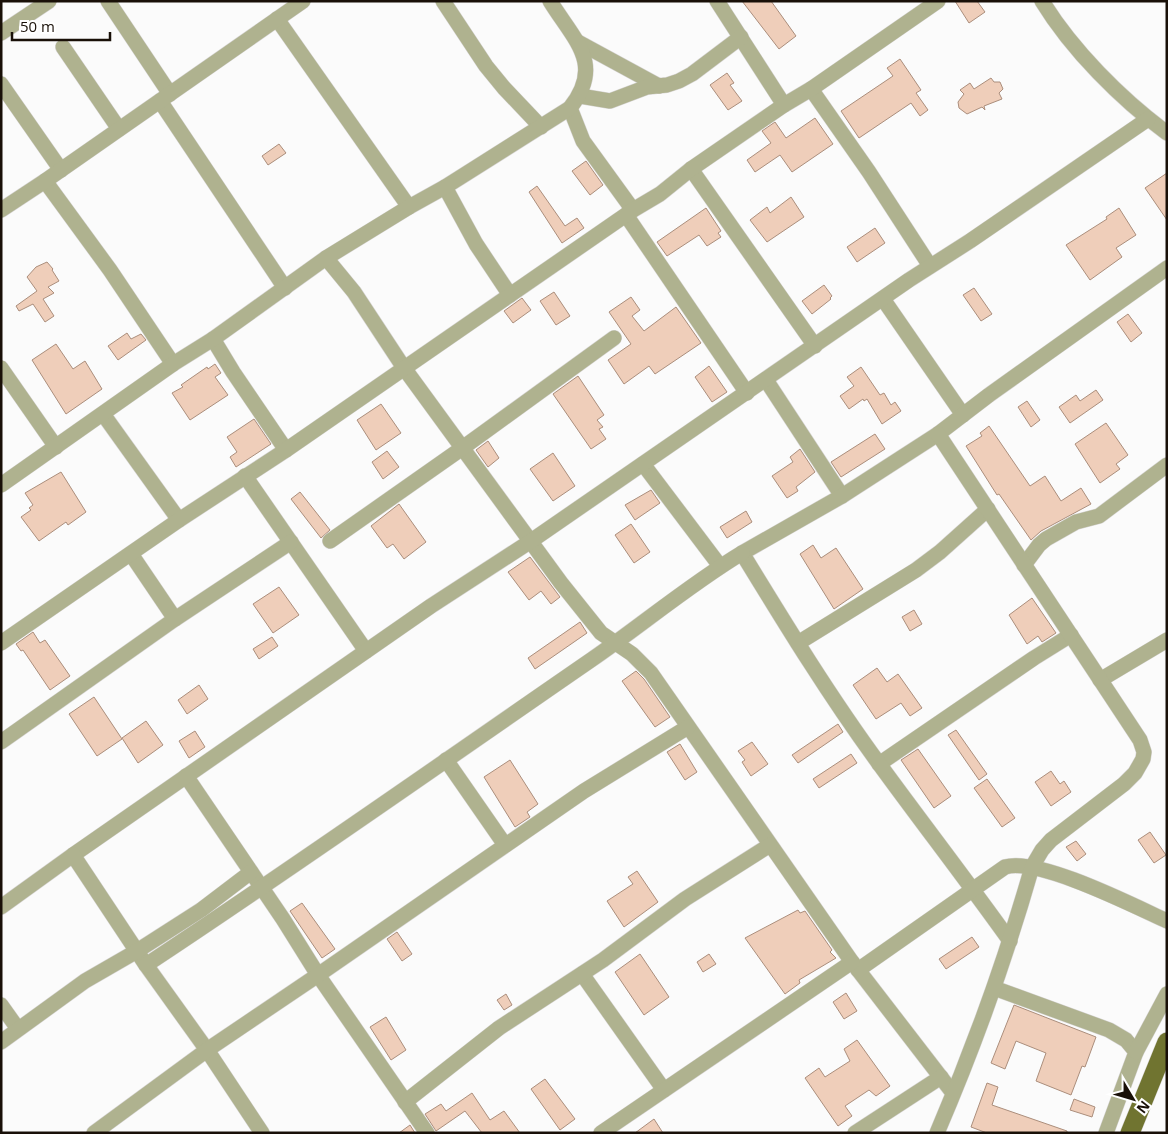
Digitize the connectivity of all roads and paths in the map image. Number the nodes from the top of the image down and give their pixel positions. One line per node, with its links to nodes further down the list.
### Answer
1 (49, 1): 10 (street)
2 (108, 1): 17 (street)
3 (302, 1): 9 (street)
4 (443, 1): 21 (street)
5 (550, 1): 12 (street)
6 (716, 1): 11 (street)
7 (938, 1): 16 (street)
8 (1042, 1): 20 (street)
9 (278, 19): 17 (street); 28 (street)
10 (1, 33)
11 (741, 37): 15 (street); 19 (street)
12 (578, 42): 15 (street); 18 (street)
13 (63, 47): 22 (street)
14 (1, 84): 25 (street)
15 (658, 86): 18 (street)
16 (811, 89): 19 (street); 32 (street)
17 (165, 97): 22 (street); 34 (street)
18 (575, 102): 21 (street); 30 (street)
19 (784, 105): 24 (street)
20 (1148, 119): 23 (street); 32 (street)
21 (541, 127): 27 (street)
22 (119, 129): 25 (street)
23 (1167, 133)
24 (691, 169): 30 (street); 39 (street)
25 (61, 170): 26 (street)
26 (45, 181): 29 (street); 40 (street)
27 (444, 187): 28 (street); 35 (street)
28 (409, 207): 31 (street)
29 (1, 210)
30 (629, 213): 35 (street); 44 (street)
31 (326, 258): 34 (street); 42 (street)
32 (930, 266): 36 (street)
33 (1167, 268): 46 (street)
34 (285, 288): 38 (street)
35 (510, 295): 42 (street)
36 (883, 299): 39 (street); 46 (street)
37 (614, 338): 49 (street)
38 (213, 339): 40 (street); 50 (street)
39 (814, 346): 43 (street)
40 (173, 364): 45 (street)
41 (1, 368): 48 (street)
42 (404, 368): 49 (street); 50 (street)
43 (766, 380): 44 (street); 55 (street)
44 (747, 393): 51 (street)
45 (103, 414): 48 (street); 57 (street)
46 (963, 415): 47 (street)
47 (938, 434): 55 (street); 56 (street)
48 (56, 447): 54 (street)
49 (461, 449): 58 (street); 59 (street)
50 (286, 450): 53 (street)
51 (643, 464): 59 (street); 64 (street)
52 (1167, 465): 63 (street)
53 (245, 476): 57 (street); 60 (street)
54 (1, 485)
55 (842, 496): 61 (street)
56 (988, 509): 63 (street); 69 (street)
57 (179, 520): 62 (street)
58 (330, 541)
59 (531, 541): 70 (street); 71 (street)
60 (291, 542): 65 (street); 71 (street)
61 (742, 553): 64 (street); 69 (street)
62 (131, 554): 65 (street); 68 (street)
63 (1024, 565): 66 (street)
64 (720, 566): 70 (street)
65 (174, 619): 74 (street)
66 (1071, 635): 72 (street); 76 (street)
67 (1167, 640): 72 (street)
68 (1, 643)
69 (798, 643): 76 (street)
70 (615, 644): 73 (street); 75 (street)
71 (366, 651): 77 (street)
72 (1100, 680): 81 (street)
73 (688, 727): 78 (street); 79 (street)
74 (1, 742)
75 (446, 760): 79 (street); 83 (street)
76 (879, 764): 84 (street)
77 (186, 776): 80 (street); 82 (street)
78 (770, 844): 90 (street); 91 (street)
79 (505, 845): 92 (street)
80 (73, 855): 85 (street); 88 (street)
81 (1032, 867): 84 (street); 86 (street); 87 (street)
82 (250, 872): 83 (street); 88 (street)
83 (262, 888): 89 (street); 92 (street)
84 (973, 889): 87 (street); 90 (street)
85 (1, 907)
86 (1167, 921)
87 (1010, 942): 93 (street)
88 (137, 952): 89 (street); 96 (street)
89 (146, 965): 99 (street)
90 (855, 966): 101 (street); 102 (street)
91 (582, 974): 102 (street); 105 (street)
92 (318, 975): 99 (street); 105 (street)
93 (994, 988): 100 (street); 103 (street)
94 (1167, 994): 100 (street)
95 (1, 1005): 96 (street)
96 (18, 1029): 97 (street)
97 (1, 1042)
98 (1167, 1042): 106 (main road)
99 (208, 1050): 108 (street); 109 (street)
100 (1136, 1052): 104 (street)
101 (941, 1077): 103 (street); 112 (street)
102 (664, 1090): 111 (street)
103 (953, 1093): 107 (street)
104 (1118, 1097): 106 (street); 113 (street)
105 (406, 1102): 110 (street)
106 (1139, 1108): 114 (main road)
107 (943, 1131)
108 (94, 1133)
109 (262, 1133)
110 (427, 1133)
111 (601, 1133)
112 (854, 1133)
113 (1106, 1133)
114 (1130, 1133)

